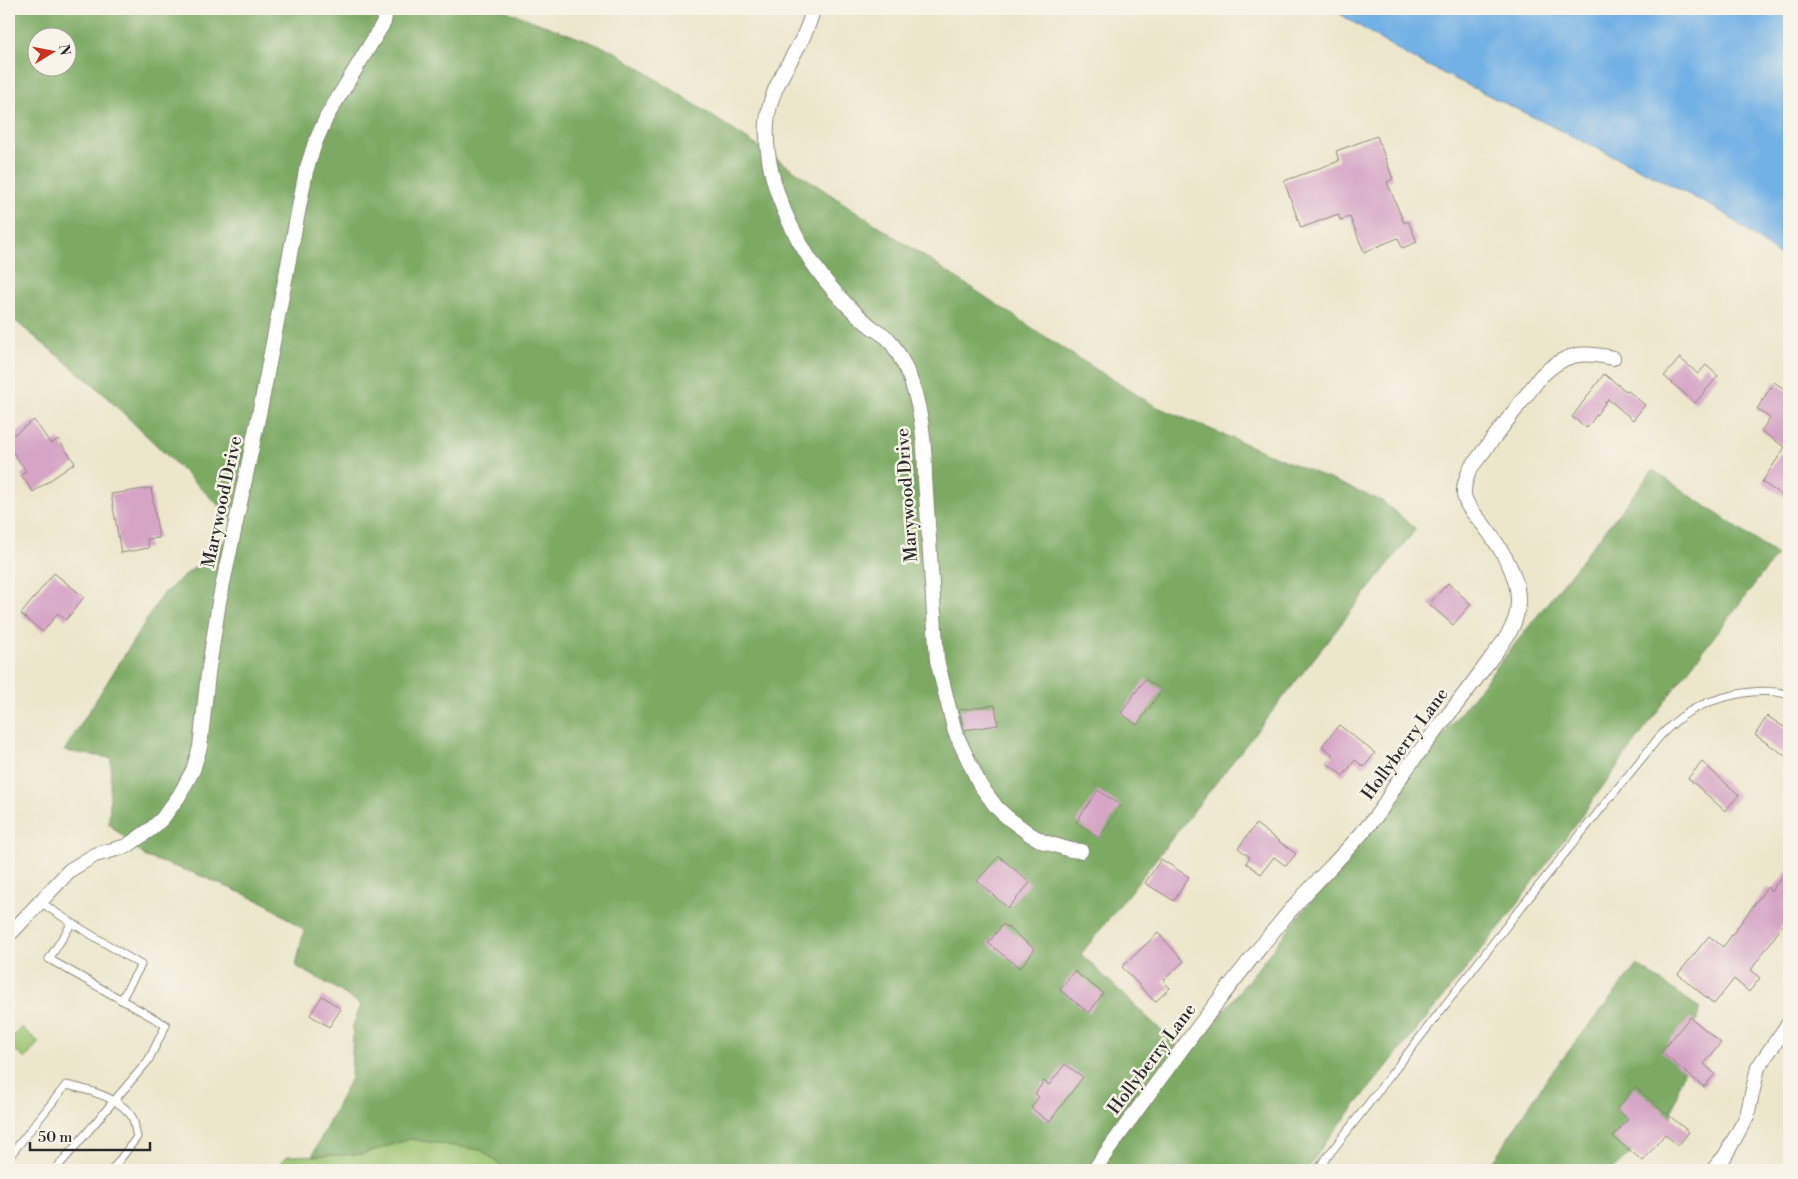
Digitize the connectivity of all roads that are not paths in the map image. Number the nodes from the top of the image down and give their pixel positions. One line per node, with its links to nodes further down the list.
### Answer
1 (386, 9): 6 (street, Marywood Drive)
2 (813, 9): 5 (street, Marywood Drive)
3 (1613, 358): 15 (street, Hollyberry Lane)
4 (1789, 695): 16 (lane)
5 (1081, 851)
6 (39, 902): 7 (lane); 8 (street, Marywood Drive)
7 (72, 923): 9 (lane); 9 (lane)
8 (9, 935)
9 (121, 1000): 11 (lane)
10 (1789, 1023): 17 (street)
11 (113, 1101): 12 (lane); 13 (lane); 14 (lane)
12 (9, 1157)
13 (55, 1170)
14 (112, 1170)
15 (1094, 1170)
16 (1317, 1170)
17 (1713, 1170)

